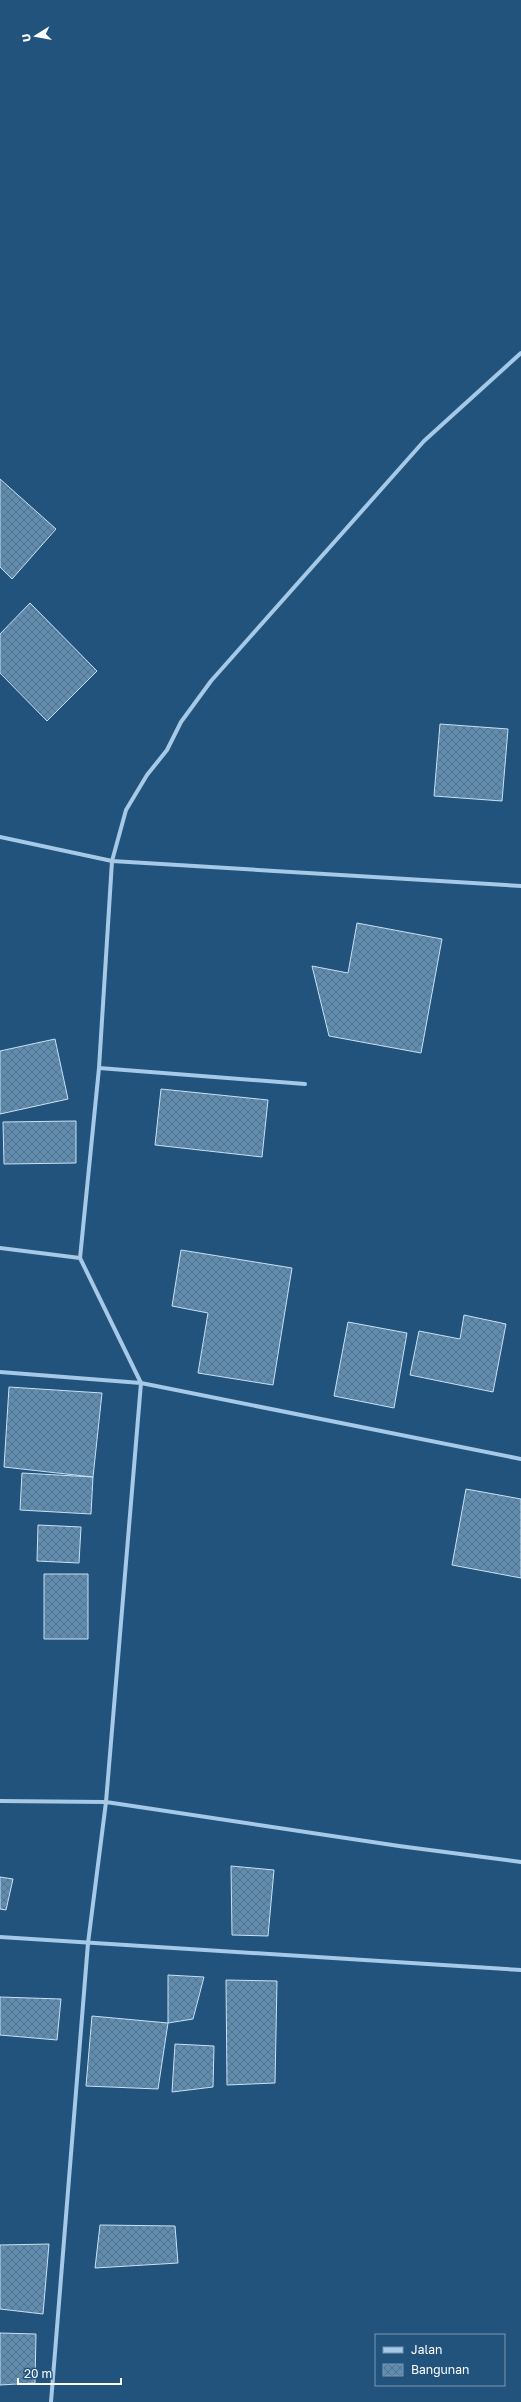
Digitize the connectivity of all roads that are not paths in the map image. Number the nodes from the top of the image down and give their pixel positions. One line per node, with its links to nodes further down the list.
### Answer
1 (521, 353): 3 (street)
2 (0, 836): 3 (street)
3 (112, 861): 4 (street); 5 (street)
4 (521, 886)
5 (99, 1068): 6 (street); 8 (street)
6 (306, 1084)
7 (0, 1248): 8 (street)
8 (80, 1258): 10 (street)
9 (0, 1372): 10 (street)
10 (141, 1383): 11 (street); 13 (street)
11 (521, 1459)
12 (0, 1802): 13 (street)
13 (106, 1802): 14 (street); 16 (street)
14 (521, 1862)
15 (0, 1937): 16 (street)
16 (88, 1943): 17 (street); 18 (street)
17 (521, 1970)
18 (51, 2402)

